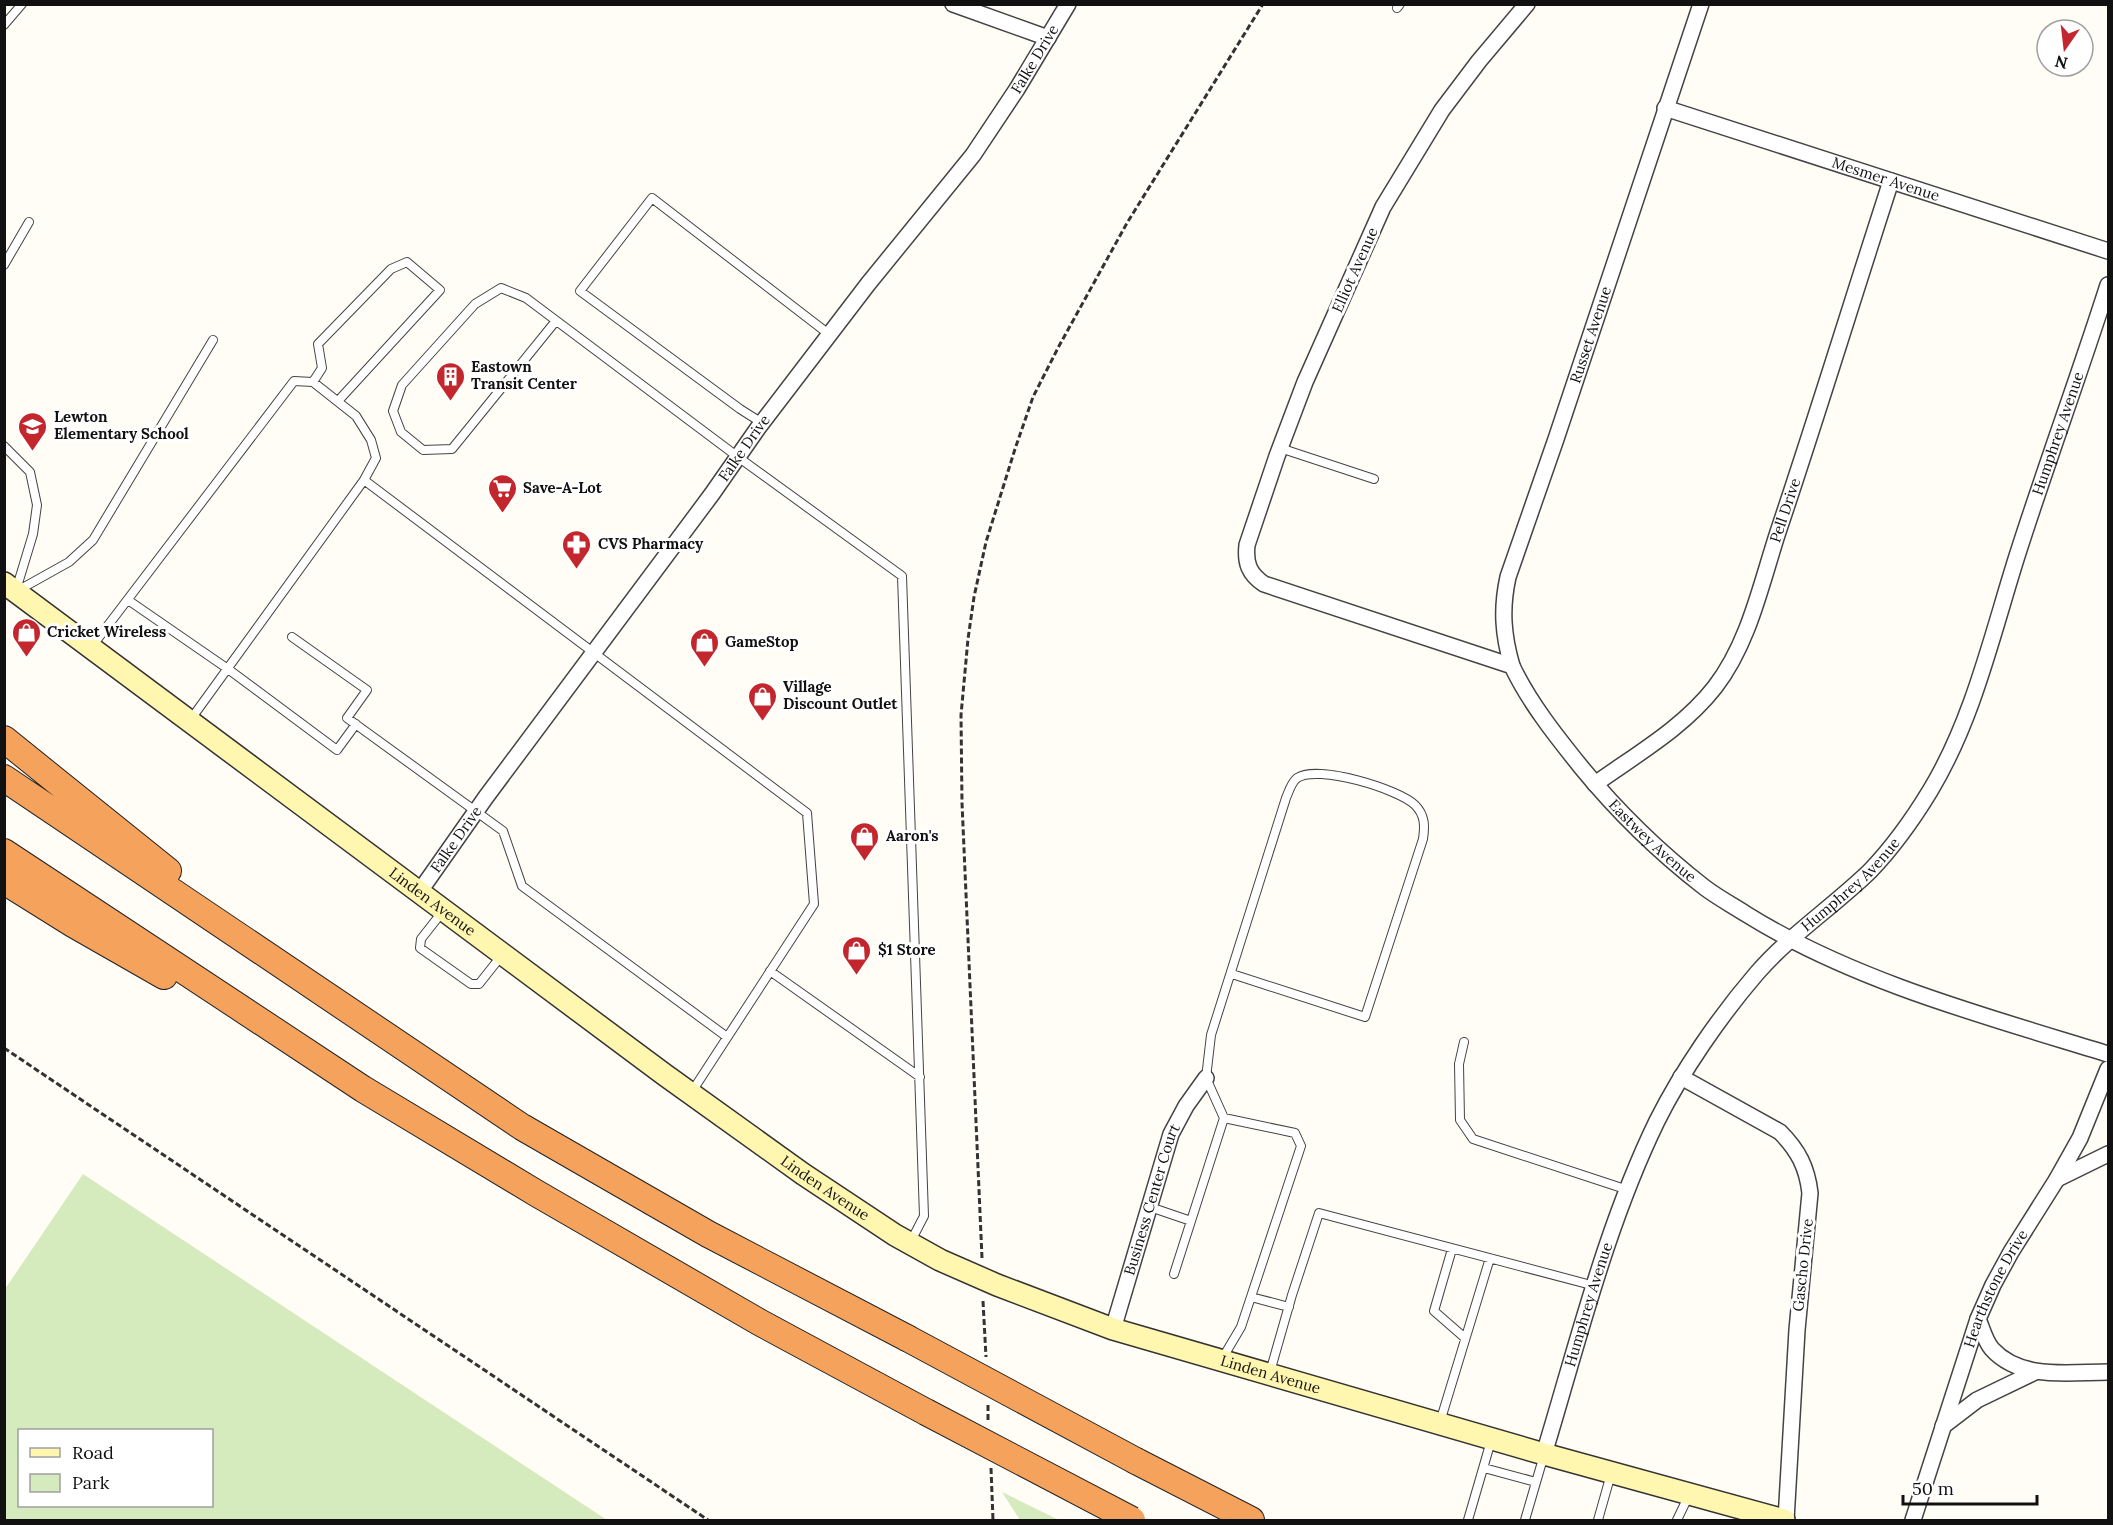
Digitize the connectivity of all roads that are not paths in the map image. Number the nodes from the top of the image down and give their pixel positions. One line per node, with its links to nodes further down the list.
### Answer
1 (22, 4): 6 (lane)
2 (953, 4): 7 (street)
3 (1068, 4): 7 (street, Falke Drive)
4 (1527, 4): 21 (street, Elliot Avenue)
5 (1701, 4): 8 (street, Russet Avenue)
6 (4, 25)
7 (1048, 38): 15 (street, Falke Drive)
8 (1665, 108): 9 (street, Mesmer Avenue); 30 (street, Russet Avenue)
9 (1891, 181): 11 (street, Mesmer Avenue); 36 (street, Pell Drive)
10 (29, 222): 12 (lane)
11 (2109, 251)
12 (4, 264)
13 (2109, 285): 42 (street, Humphrey Avenue)
14 (555, 322): 14 (lane); 22 (lane)
15 (830, 335): 19 (street, Falke Drive); 19 (lane)
16 (213, 340): 25 (lane)
17 (313, 382): 18 (lane); 18 (lane); 26 (lane)
18 (338, 401): 24 (lane)
19 (762, 423): 22 (street, Falke Drive)
20 (4, 446): 25 (lane)
21 (1280, 447): 23 (lane); 30 (street, Elliot Avenue)
22 (738, 457): 29 (street, Falke Drive); 51 (lane)
23 (1374, 478)
24 (364, 480): 29 (lane); 31 (lane)
25 (10, 587): 28 (main road, Linden Avenue)
26 (128, 600): 28 (lane); 31 (lane)
27 (292, 637): 33 (lane)
28 (92, 646): 32 (main road, Linden Avenue)
29 (594, 652): 37 (street, Falke Drive); 45 (lane)
30 (1512, 666): 36 (street, Eastwey Avenue)
31 (228, 669): 32 (lane); 33 (lane)
32 (190, 721): 40 (main road, Linden Avenue)
33 (356, 724): 37 (lane)
34 (4, 739): 43 (highway)
35 (4, 778): 43 (highway)
36 (1595, 784): 42 (street, Eastwey Avenue)
37 (477, 811): 40 (street, Falke Drive); 47 (lane)
38 (4, 852): 54 (highway)
39 (4, 881): 54 (highway)
40 (420, 891): 41 (main road, Linden Avenue)
41 (443, 909): 44 (main road, Linden Avenue); 44 (lane)
42 (1791, 940): 49 (street, Eastwey Avenue); 52 (street, Humphrey Avenue)
43 (249, 942): 85 (highway, bridge)
44 (503, 954): 55 (main road, Linden Avenue)
45 (770, 971): 47 (lane); 51 (lane)
46 (1232, 974): 46 (lane); 53 (lane)
47 (727, 1037): 55 (lane)
48 (1464, 1042): 59 (lane)
49 (2109, 1054)
50 (2109, 1069): 58 (street, Hearthstone Drive)
51 (920, 1077): 62 (lane)
52 (1681, 1077): 59 (street, Humphrey Avenue); 90 (street, Gascho Drive)
53 (1206, 1078): 56 (lane); 60 (street, Business Center Court)
54 (363, 1089): 84 (highway, bridge)
55 (691, 1094): 62 (main road, Linden Avenue)
56 (1224, 1118): 61 (lane); 67 (lane)
57 (2109, 1154): 58 (street)
58 (2057, 1179): 69 (street, Hearthstone Drive)
59 (1628, 1190): 66 (street, Humphrey Avenue)
60 (1150, 1207): 61 (lane); 70 (street, Business Center Court)
61 (1191, 1221): 65 (lane)
62 (909, 1243): 70 (main road, Linden Avenue)
63 (1452, 1249): 64 (lane); 68 (lane); 71 (lane)
64 (1490, 1258): 66 (lane); 71 (lane)
65 (1174, 1274)
66 (1594, 1286): 79 (street, Humphrey Avenue)
67 (1251, 1297): 68 (lane); 72 (lane)
68 (1289, 1307): 75 (lane)
69 (1978, 1319): 74 (street); 77 (street, Hearthstone Drive)
70 (1113, 1329): 72 (main road, Linden Avenue)
71 (1466, 1338): 76 (lane)
72 (1221, 1360): 75 (main road, Linden Avenue)
73 (2109, 1371): 74 (street)
74 (2035, 1372): 77 (street)
75 (1270, 1373): 76 (main road, Linden Avenue)
76 (1440, 1423): 78 (main road, Linden Avenue)
77 (1943, 1426): 91 (street, Hearthstone Drive)
78 (1492, 1438): 79 (main road, Linden Avenue); 80 (lane)
79 (1544, 1454): 81 (main road, Linden Avenue); 82 (lane)
80 (1484, 1468): 82 (lane); 86 (lane)
81 (1611, 1472): 83 (main road, Linden Avenue); 88 (lane)
82 (1536, 1482): 87 (lane)
83 (1689, 1494): 89 (lane); 90 (main road, Linden Avenue)
84 (1132, 1521)
85 (1251, 1521)
86 (1468, 1521)
87 (1525, 1521)
88 (1598, 1521)
89 (1677, 1521)
90 (1785, 1521)
91 (1913, 1521)

